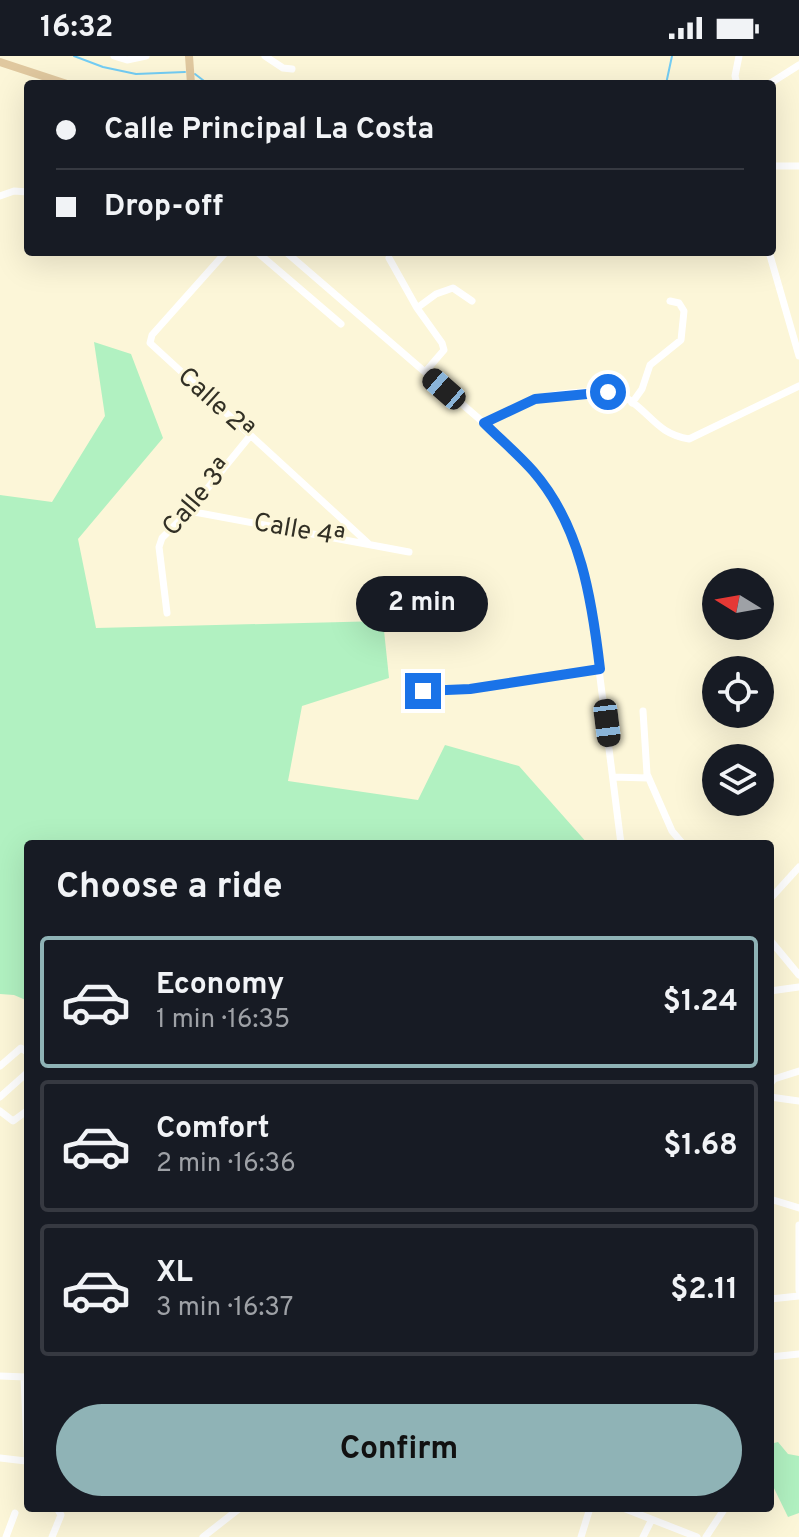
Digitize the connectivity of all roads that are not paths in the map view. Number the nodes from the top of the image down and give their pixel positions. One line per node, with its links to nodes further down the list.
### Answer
1 (114, 56): 2 (street)
2 (146, 56)
3 (265, 56): 8 (street)
4 (739, 56): 11 (street)
5 (189, 58): 10 (main road)
6 (0, 62): 9 (main road)
7 (799, 65): 12 (street)
8 (292, 69)
9 (56, 80)
10 (190, 80)
11 (736, 80)
12 (775, 80)
13 (776, 166): 14 (street)
14 (799, 166)
15 (24, 192): 16 (street)
16 (0, 196)
17 (222, 256): 31 (street, Calle 2ª)
18 (262, 256): 25 (street)
19 (291, 256): 27 (street)
20 (770, 256): 26 (street)
21 (389, 258): 24 (street)
22 (472, 301): 24 (street)
23 (670, 301): 29 (street)
24 (417, 308): 27 (street)
25 (341, 324)
26 (799, 356)
27 (425, 372): 30 (street)
28 (799, 386): 29 (street)
29 (632, 403): 30 (street)
30 (484, 423): 36 (street)
31 (250, 436): 32 (street, Calle 3ª); 33 (street, Calle 2ª)
32 (189, 511): 33 (street, Calle 4ª); 35 (street, Calle 3ª)
33 (369, 544): 34 (street, Calle 4ª)
34 (409, 552)
35 (167, 613)
36 (600, 669): 37 (street); 39 (street)
37 (423, 691)
38 (643, 711): 40 (street)
39 (613, 777): 40 (street); 41 (street)
40 (648, 778): 42 (street)
41 (621, 840)
42 (680, 840)
43 (799, 867): 44 (street)
44 (774, 895)
45 (774, 945): 46 (street)
46 (799, 975)
47 (799, 987): 48 (street)
48 (774, 990)
49 (24, 1050): 50 (street)
50 (0, 1066)
51 (799, 1071): 53 (street)
52 (24, 1076): 54 (street)
53 (774, 1079)
54 (0, 1097)
55 (774, 1098): 56 (street)
56 (799, 1101)
57 (0, 1111): 58 (street)
58 (24, 1113)
59 (774, 1200): 60 (street)
60 (799, 1208)
61 (799, 1225): 62 (street)
62 (799, 1290)
63 (799, 1296): 64 (street)
64 (774, 1299)
65 (799, 1354): 66 (street)
66 (774, 1357)
67 (0, 1376): 68 (street)
68 (24, 1377)
69 (0, 1458): 70 (street)
70 (24, 1464)
71 (59, 1512): 79 (street)
72 (235, 1512): 80 (street)
73 (589, 1512): 81 (street)
74 (632, 1512): 77 (street)
75 (722, 1512): 84 (street)
76 (15, 1513): 78 (street)
77 (651, 1521): 82 (street); 83 (street)
78 (6, 1537)
79 (52, 1537)
80 (203, 1537)
81 (581, 1537)
82 (643, 1537)
83 (697, 1537)
84 (706, 1537)

